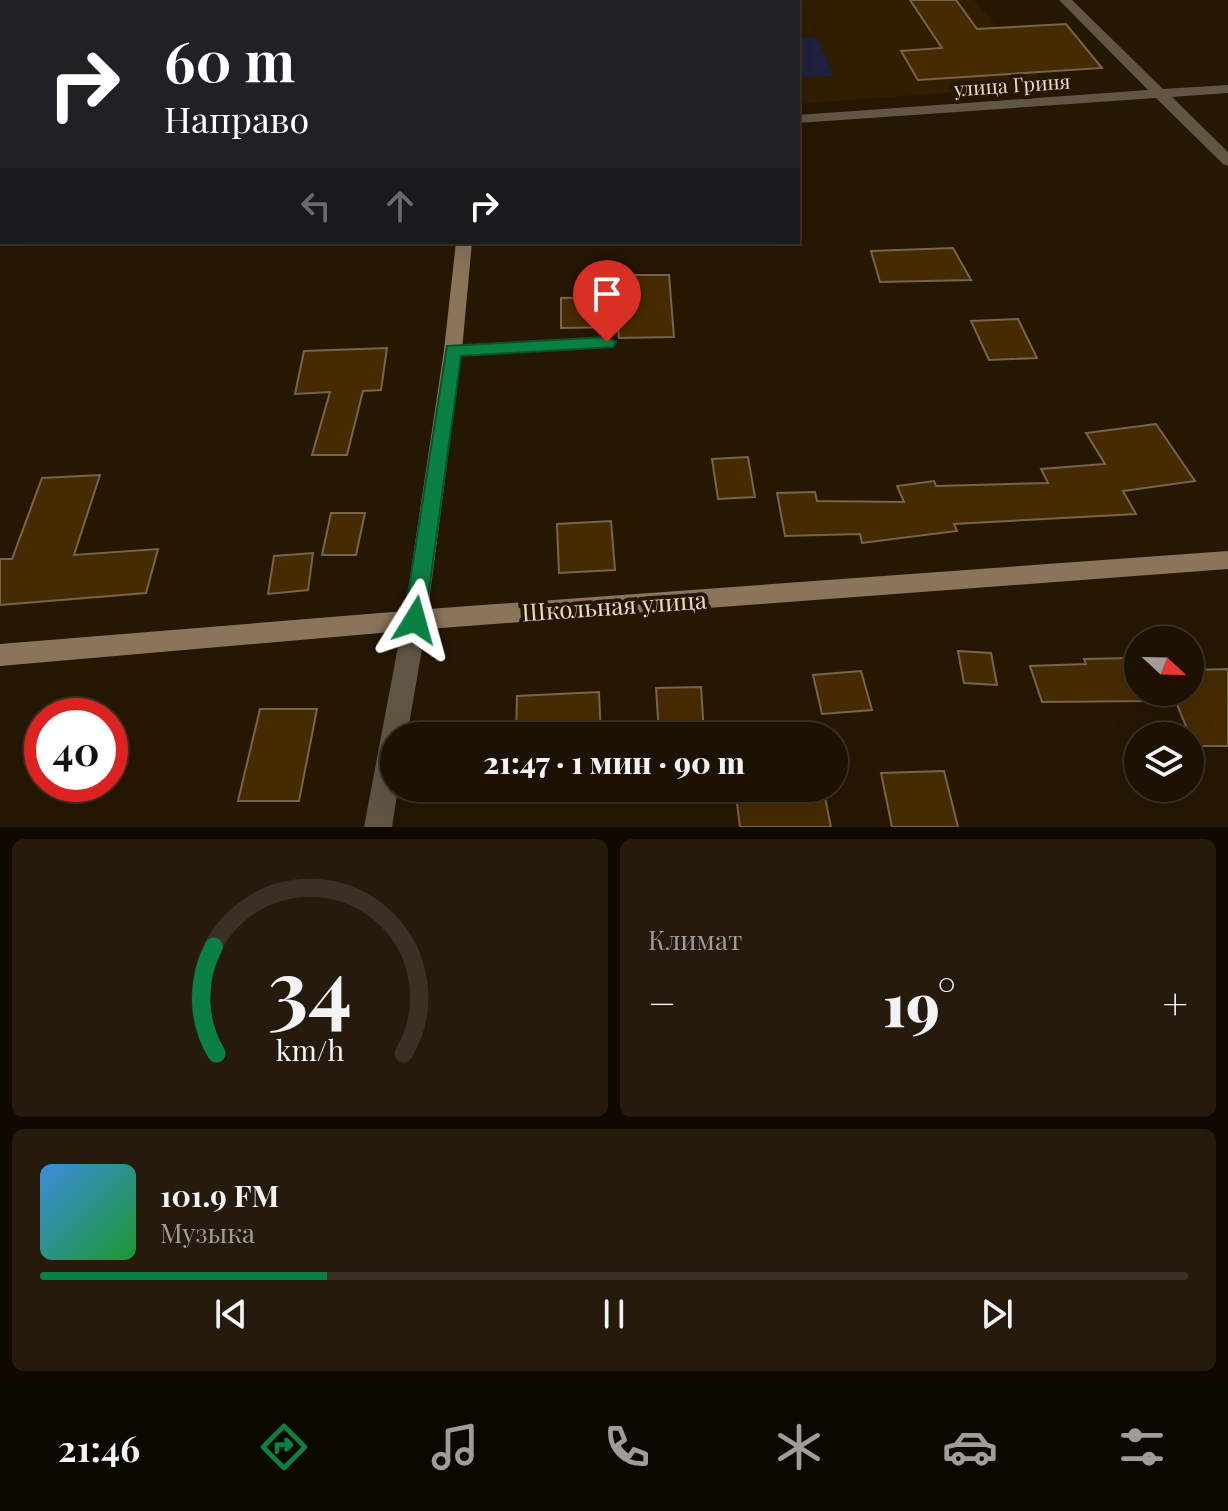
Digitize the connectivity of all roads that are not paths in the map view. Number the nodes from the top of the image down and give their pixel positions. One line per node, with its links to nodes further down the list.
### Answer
1 (1065, 0): 3 (street)
2 (1228, 89): 3 (street, улица Гриня)
3 (1160, 94): 4 (street, улица Гриня); 5 (street)
4 (800, 119)
5 (1228, 161)
6 (464, 244): 8 (street)
7 (607, 342): 8 (lane)
8 (453, 350): 10 (street)
9 (1228, 560): 10 (street, Школьная улица)
10 (415, 620): 11 (street, Школьная улица); 12 (street)
11 (0, 655)
12 (378, 827)

